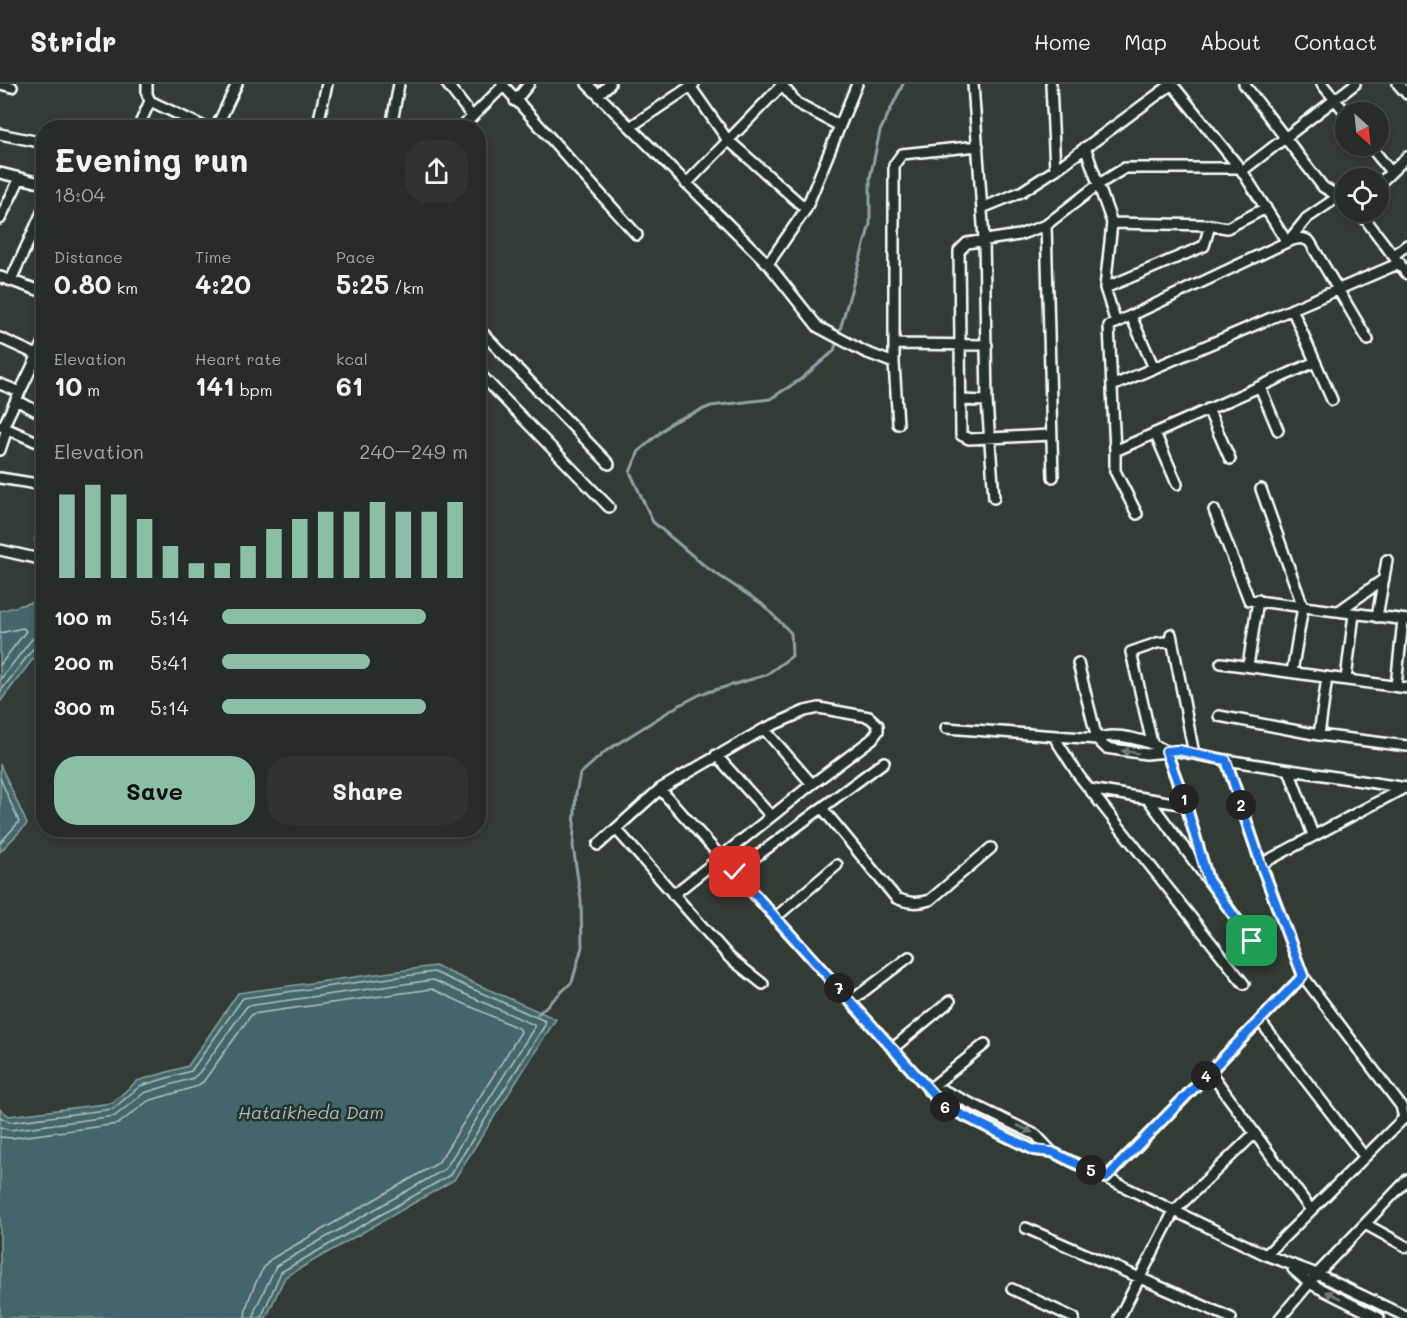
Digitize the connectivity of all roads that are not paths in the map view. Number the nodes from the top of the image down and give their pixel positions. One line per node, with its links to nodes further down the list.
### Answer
1 (0, 84): 21 (street)
2 (147, 84): 26 (street)
3 (237, 84): 32 (street)
4 (327, 84): 33 (street)
5 (399, 84): 34 (street)
6 (447, 84): 29 (street)
7 (529, 84): 27 (street)
8 (587, 84): 24 (street)
9 (610, 84): 24 (street)
10 (781, 84): 36 (street); 40 (street)
11 (857, 84): 36 (street)
12 (973, 84): 42 (street)
13 (1062, 84): 22 (street)
14 (1172, 84): 43 (street); 46 (street)
15 (1244, 84): 39 (street)
16 (1322, 84): 25 (street)
17 (1355, 84): 25 (street)
18 (1398, 84): 23 (street)
19 (502, 85): 27 (street); 29 (street)
20 (692, 85): 37 (street); 40 (street)
21 (12, 87)
22 (1051, 88): 47 (street)
23 (1407, 94)
24 (598, 95): 37 (street)
25 (1334, 98): 28 (street); 39 (street)
26 (150, 101): 30 (street); 31 (street)
27 (515, 101): 65 (street)
28 (1337, 102)
29 (471, 115): 35 (street)
30 (142, 120)
31 (190, 120)
32 (220, 120)
33 (319, 120)
34 (392, 120)
35 (467, 120)
36 (840, 126): 58 (street)
37 (630, 128): 52 (street)
38 (0, 134): 41 (street)
39 (1286, 137): 46 (street); 54 (street)
40 (727, 139): 52 (street); 58 (street)
41 (36, 141)
42 (978, 146): 56 (street); 83 (street)
43 (1085, 147): 47 (street); 53 (street)
44 (1378, 156): 48 (street)
45 (1407, 157): 48 (street)
46 (1240, 169): 53 (street); 57 (street)
47 (1055, 170): 56 (street)
48 (1391, 172)
49 (0, 173): 50 (street)
50 (20, 178): 51 (street); 59 (street)
51 (36, 182)
52 (686, 184): 70 (street)
53 (1099, 184): 61 (street); 63 (street)
54 (1335, 195)
55 (1335, 203): 66 (street)
56 (982, 208): 67 (street)
57 (1266, 208): 64 (street); 66 (street)
58 (806, 209): 70 (street)
59 (0, 219)
60 (1368, 222): 69 (street)
61 (1112, 223): 64 (street); 74 (street)
62 (36, 225): 73 (street)
63 (1046, 225): 67 (street); 105 (street)
64 (1210, 225): 74 (street)
65 (637, 235)
66 (1291, 238): 76 (street); 78 (street)
67 (984, 239): 84 (street); 85 (street)
68 (1407, 245): 69 (street)
69 (1397, 259): 71 (street); 76 (street)
70 (768, 264): 88 (street)
71 (1407, 274)
72 (0, 277): 73 (street)
73 (11, 280): 75 (street)
74 (1105, 288): 79 (street)
75 (36, 289)
76 (1337, 289): 77 (street); 82 (street)
77 (1292, 309): 87 (street); 90 (street)
78 (1131, 316): 79 (street); 90 (street)
79 (1116, 323): 93 (street)
80 (486, 336): 111 (street)
81 (0, 338): 86 (street)
82 (1368, 340)
83 (895, 344): 84 (street); 88 (street)
84 (960, 344): 85 (street); 96 (street)
85 (987, 345): 98 (street)
86 (36, 355)
87 (1315, 362): 94 (street); 97 (street)
88 (894, 363): 101 (street)
89 (36, 364): 95 (street)
90 (1154, 368): 93 (street)
91 (486, 380): 118 (street)
92 (0, 384): 95 (street)
93 (1112, 386): 109 (street)
94 (1260, 387): 100 (street); 103 (street)
95 (18, 396): 99 (street); 102 (street)
96 (961, 400): 98 (street); 106 (street)
97 (1332, 400)
98 (987, 401): 106 (street)
99 (36, 409)
100 (1208, 409): 104 (street); 110 (street)
101 (898, 424)
102 (4, 427): 107 (street); 108 (street)
103 (1278, 430)
104 (1155, 433): 109 (street); 115 (street)
105 (1051, 435): 106 (street); 112 (street)
106 (990, 437): 117 (street)
107 (36, 441)
108 (0, 450)
109 (1115, 451): 120 (street)
110 (1230, 459)
111 (609, 464)
112 (1053, 477)
113 (0, 478): 114 (street)
114 (36, 484)
115 (1177, 484)
116 (1261, 489): 126 (street)
117 (994, 498)
118 (609, 507)
119 (1214, 510): 125 (street)
120 (1137, 514)
121 (0, 550): 122 (street)
122 (36, 558)
123 (1388, 560): 124 (street)
124 (1384, 579): 127 (street); 129 (street)
125 (1258, 600): 126 (street); 133 (street)
126 (1303, 607): 127 (street); 134 (street)
127 (1339, 611): 128 (street)
128 (1354, 614): 129 (street); 136 (street)
129 (1377, 616): 130 (street)
130 (1405, 620): 137 (street)
131 (1078, 663): 144 (street)
132 (1221, 663): 133 (street)
133 (1248, 666): 134 (street)
134 (1292, 672): 135 (street)
135 (1327, 677): 136 (street); 142 (street)
136 (1346, 679): 137 (street)
137 (1396, 687): 138 (street)
138 (1407, 688)
139 (1219, 716): 142 (street)
140 (946, 728): 143 (street)
141 (764, 729): 149 (street); 153 (street); 153 (street)
142 (1319, 735): 146 (street)
143 (1054, 737): 144 (street); 156 (street)
144 (1097, 739): 145 (street); 147 (street, one-way to 144)
145 (1152, 743): 147 (street); 148 (street)
146 (1407, 746)
147 (1166, 751): 148 (street); 158 (street)
148 (1194, 754): 150 (street)
149 (716, 755): 155 (street); 160 (street)
150 (1226, 760): 152 (street); 166 (street)
151 (884, 762): 159 (street)
152 (1288, 770): 154 (street); 162 (street)
153 (812, 784): 160 (street)
154 (1405, 788): 162 (street)
155 (660, 789): 161 (street); 165 (street)
156 (1089, 789): 157 (street); 176 (street)
157 (1148, 799): 158 (street); 169 (street)
158 (1186, 805): 169 (street)
159 (822, 808): 164 (street); 168 (street)
160 (771, 816): 165 (street)
161 (616, 829): 163 (street); 170 (street)
162 (1313, 835): 166 (street)
163 (598, 845)
164 (991, 848)
165 (721, 856): 168 (street); 170 (street)
166 (1261, 864): 174 (street)
167 (837, 865): 171 (street)
168 (735, 872): 171 (street)
169 (1208, 880): 172 (street)
170 (673, 894): 175 (street)
171 (776, 917): 177 (street)
172 (1252, 941)
173 (909, 957): 177 (street)
174 (1303, 976): 179 (street); 188 (street)
175 (763, 984)
176 (1244, 984)
177 (852, 1001): 181 (street)
178 (950, 1001): 181 (street)
179 (1260, 1021): 182 (street); 188 (street)
180 (985, 1044): 183 (street)
181 (892, 1049): 183 (street)
182 (1210, 1072): 186 (street); 189 (street)
183 (931, 1093): 184 (street); 185 (street)
184 (992, 1114): 185 (street); 187 (street, one-way to 187)
185 (984, 1127): 187 (street)
186 (1254, 1134): 191 (street); 192 (street)
187 (1052, 1152): 189 (street)
188 (1364, 1156): 191 (street)
189 (1106, 1178): 192 (street)
190 (1407, 1180): 193 (street)
191 (1311, 1210): 196 (street)
192 (1174, 1211): 196 (street); 199 (street)
193 (1365, 1224): 195 (street); 198 (street)
194 (1026, 1228): 199 (street)
195 (1407, 1247)
196 (1266, 1255): 197 (street)
197 (1290, 1266): 198 (street); 200 (street)
198 (1317, 1274): 200 (street); 202 (street)
199 (1139, 1278): 204 (street); 205 (street)
200 (1309, 1283): 206 (street); 207 (street, one-way to 200)
201 (1012, 1289): 203 (street)
202 (1407, 1317)
203 (1074, 1318)
204 (1119, 1318)
205 (1231, 1318)
206 (1280, 1318)
207 (1379, 1318)

